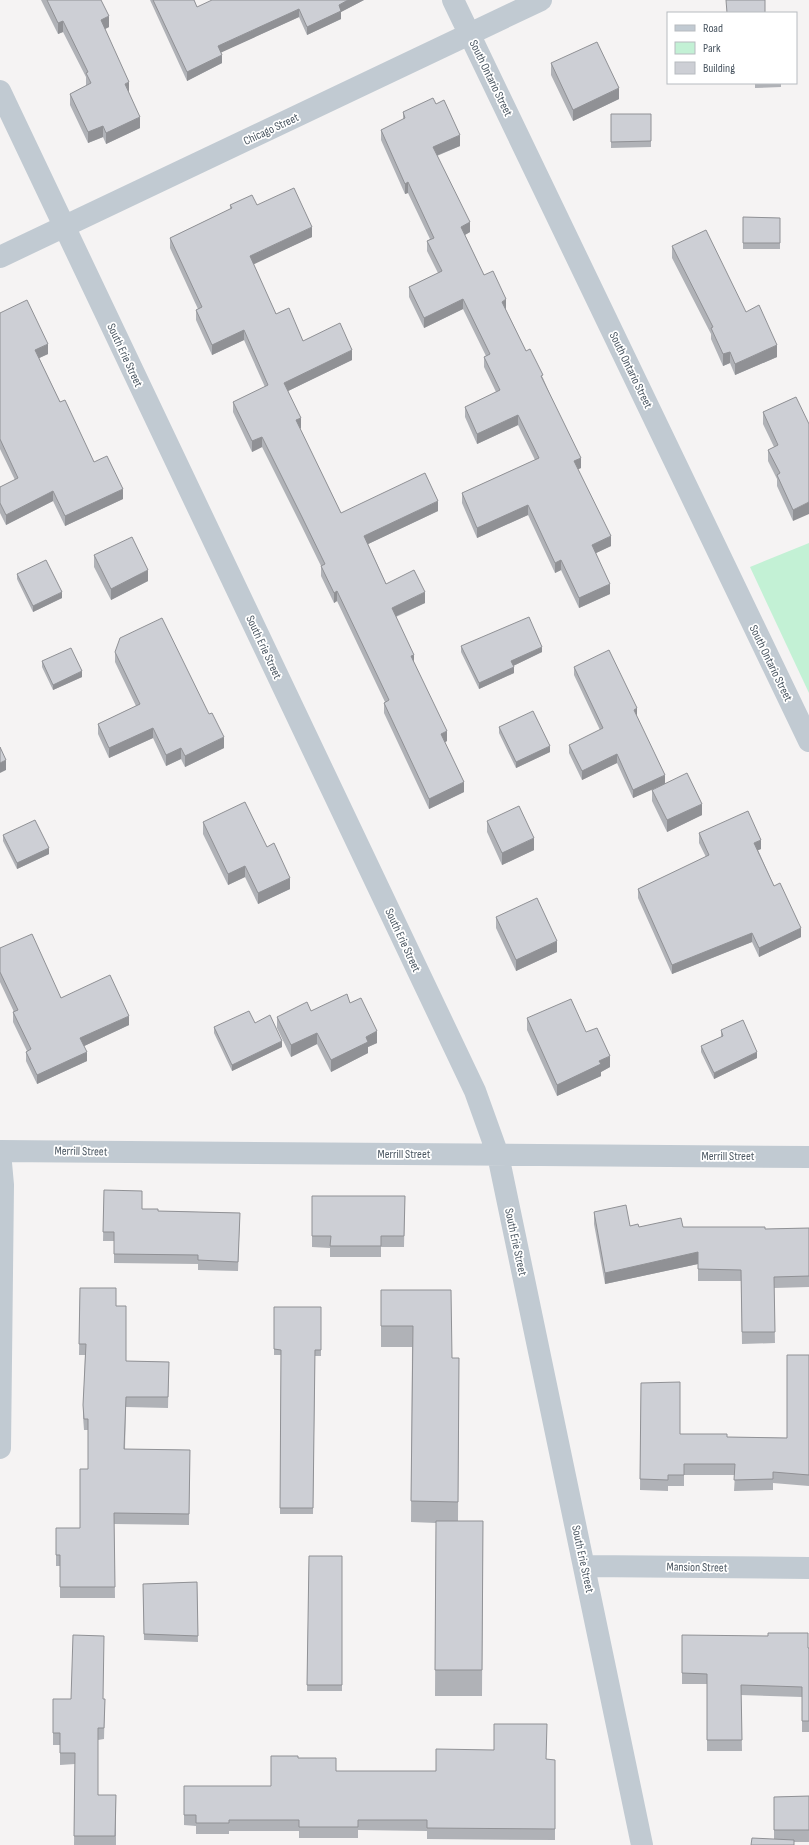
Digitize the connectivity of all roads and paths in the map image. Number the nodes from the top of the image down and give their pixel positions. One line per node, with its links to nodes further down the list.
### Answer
1 (453, 0): 3 (street, South Ontario Street)
2 (541, 0): 3 (street, Chicago Street)
3 (470, 34): 5 (street, Chicago Street); 7 (street, South Ontario Street)
4 (0, 91): 5 (street, South Erie Street)
5 (64, 226): 6 (street, Chicago Street); 9 (street, South Erie Street)
6 (0, 257)
7 (809, 741)
8 (0, 1151): 9 (street, Merrill Street); 11 (street)
9 (498, 1155): 10 (street, Merrill Street); 12 (street, South Erie Street)
10 (809, 1157)
11 (0, 1448)
12 (585, 1566): 13 (street, Mansion Street); 14 (street, South Erie Street)
13 (809, 1568)
14 (642, 1845)

